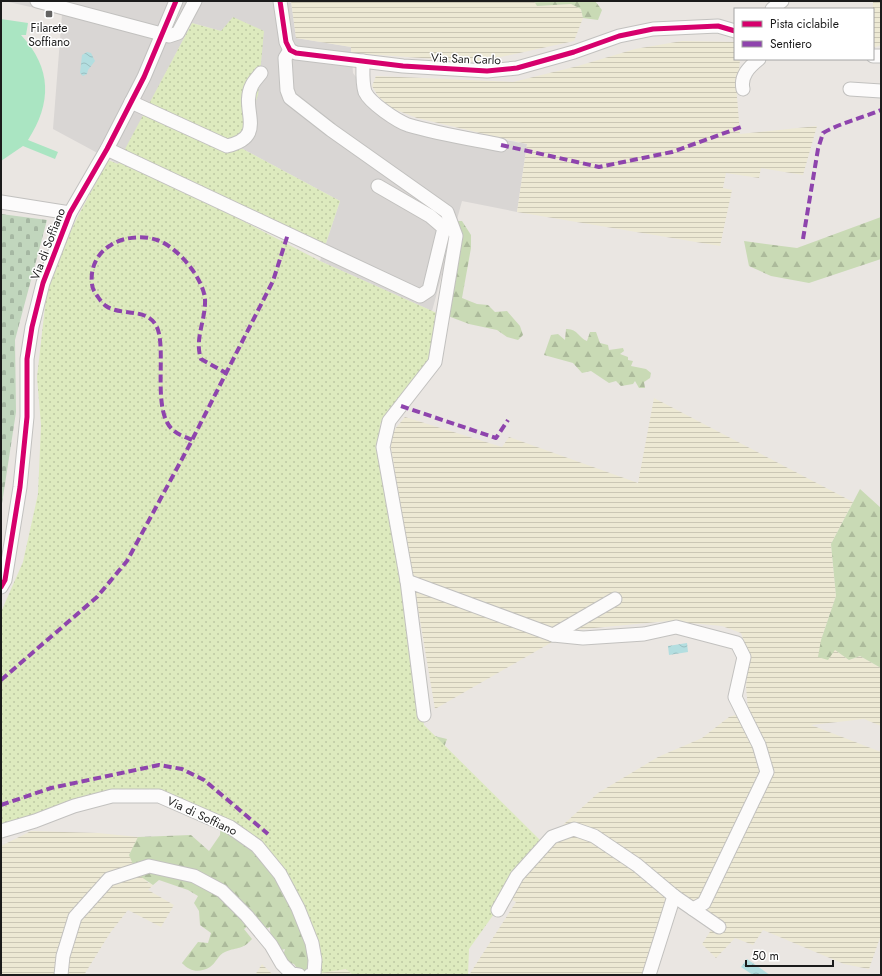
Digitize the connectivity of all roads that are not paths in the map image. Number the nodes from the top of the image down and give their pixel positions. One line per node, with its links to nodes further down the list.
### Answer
1 (37, 1): 8 (street)
2 (176, 1): 8 (street, Via di Soffiano)
3 (195, 1): 8 (street)
4 (280, 1): 9 (street)
5 (782, 1): 6 (street)
6 (773, 8)
7 (731, 28): 11 (street, Via San Carlo)
8 (163, 36): 16 (street, Via di Soffiano)
9 (290, 50): 11 (street, Via San Carlo); 22 (street)
10 (758, 60): 13 (street)
11 (363, 61): 17 (street)
12 (261, 73): 16 (street)
13 (743, 89)
14 (850, 89): 15 (street)
15 (881, 91)
16 (131, 102): 18 (street, Via di Soffiano)
17 (501, 146)
18 (107, 149): 19 (street); 21 (street, Via di Soffiano)
19 (378, 186)
20 (1, 202): 21 (street)
21 (70, 213): 23 (street, Via di Soffiano)
22 (407, 581): 25 (street); 26 (street)
23 (1, 587)
24 (614, 599): 25 (street)
25 (553, 635): 29 (street)
26 (424, 715)
27 (1, 831): 34 (street, Via di Soffiano)
28 (674, 896): 29 (street); 30 (street); 35 (street)
29 (693, 909): 31 (street)
30 (498, 910)
31 (719, 927)
32 (61, 975): 33 (street)
33 (299, 975)
34 (310, 975)
35 (649, 975)

